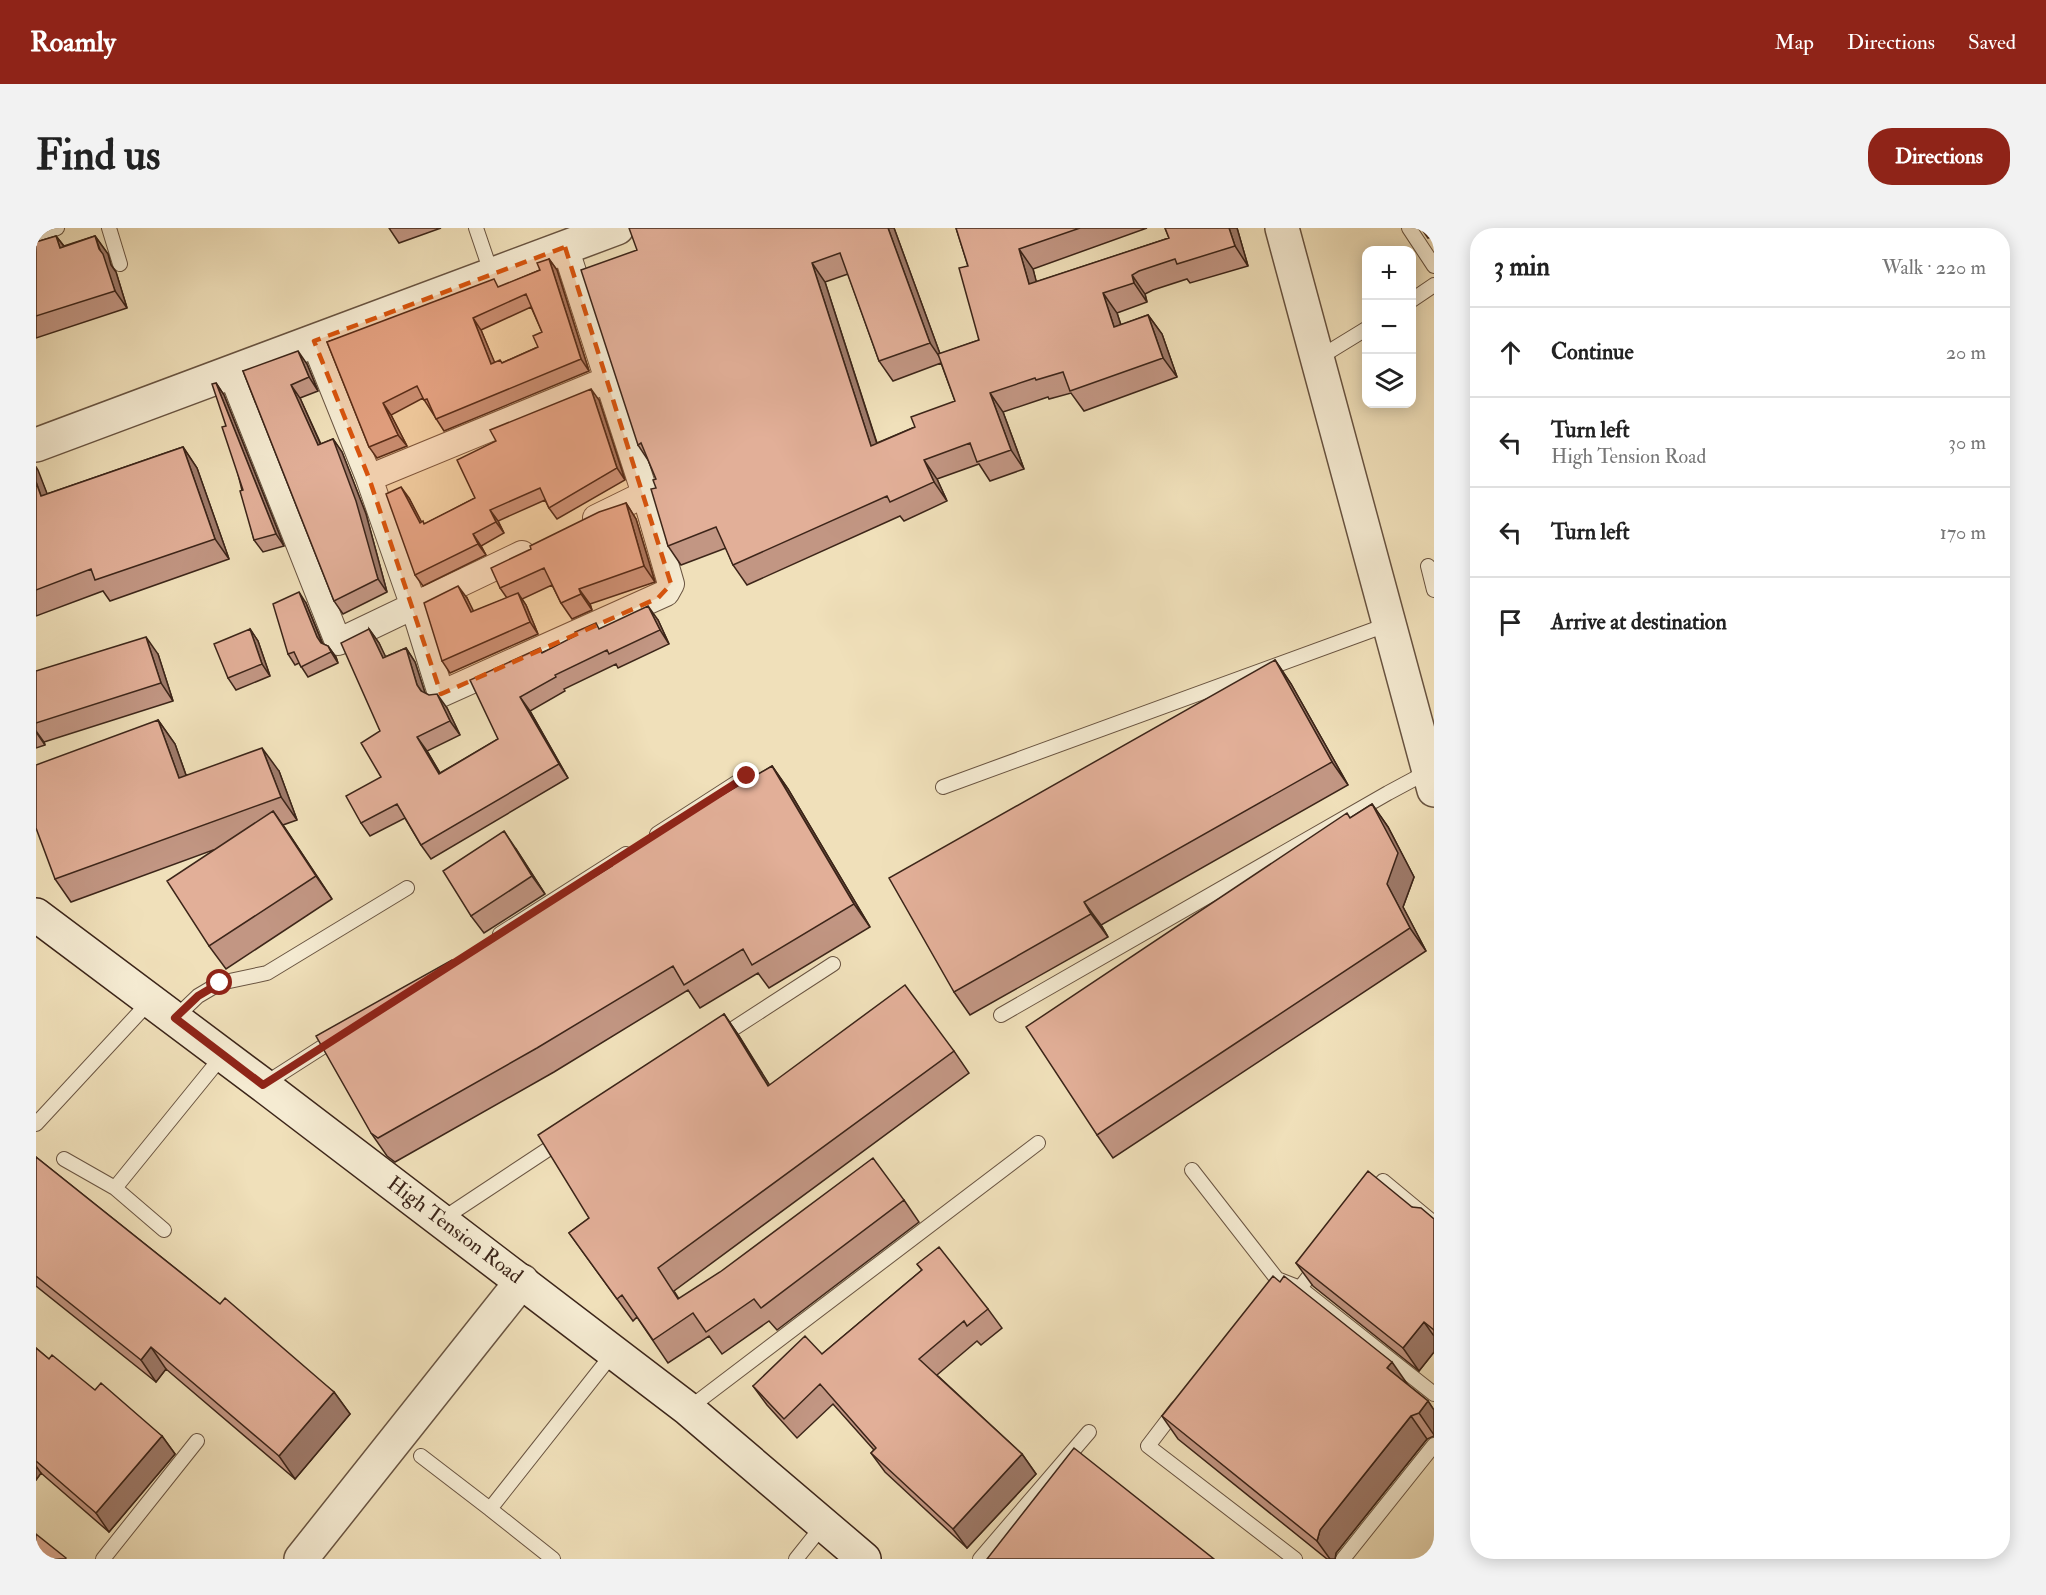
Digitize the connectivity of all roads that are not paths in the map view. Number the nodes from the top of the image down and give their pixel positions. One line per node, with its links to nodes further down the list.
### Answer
1 (57, 228): 7 (lane)
2 (109, 228): 9 (lane)
3 (476, 228): 11 (lane)
4 (617, 228): 8 (street)
5 (1282, 228): 16 (street)
6 (1409, 228): 10 (lane)
7 (36, 236)
8 (565, 247): 11 (street); 18 (street)
9 (120, 264)
10 (1434, 266)
11 (492, 275): 15 (street)
12 (1434, 285): 13 (lane)
13 (1416, 297)
14 (1362, 331): 16 (lane)
15 (314, 341): 17 (street); 20 (street)
16 (1317, 359): 27 (street)
17 (231, 372): 19 (street); 26 (street)
18 (607, 380): 20 (street); 21 (street)
19 (36, 445)
20 (369, 478): 26 (street)
21 (645, 494): 22 (street); 26 (street)
22 (572, 530)
23 (540, 545): 26 (street)
24 (1428, 566): 25 (lane)
25 (1434, 590)
26 (414, 607)
27 (1389, 624): 29 (street); 30 (lane)
28 (747, 776): 33 (lane)
29 (1431, 781): 36 (lane)
30 (943, 787)
31 (407, 888): 35 (lane)
32 (36, 915): 35 (street, High Tension Road)
33 (485, 944)
34 (833, 964): 38 (lane)
35 (163, 1009): 39 (street, High Tension Road); 41 (lane)
36 (1001, 1015)
37 (353, 1028): 40 (lane)
38 (705, 1047)
39 (223, 1054): 40 (street, High Tension Road); 46 (lane)
40 (263, 1085): 48 (street, High Tension Road)
41 (36, 1124)
42 (578, 1131): 48 (lane)
43 (1038, 1143): 57 (lane)
44 (64, 1159): 46 (lane)
45 (1192, 1170): 53 (lane)
46 (115, 1188): 50 (lane)
47 (1363, 1208): 49 (lane)
48 (441, 1220): 52 (street, High Tension Road)
49 (1434, 1223)
50 (164, 1230)
51 (1328, 1252): 53 (lane)
52 (522, 1281): 54 (street, High Tension Road); 65 (street)
53 (1300, 1288): 55 (lane)
54 (615, 1352): 57 (street, High Tension Road); 62 (lane)
55 (1434, 1394)
56 (1184, 1400): 70 (lane)
57 (688, 1409): 63 (street, High Tension Road)
58 (1089, 1432): 69 (lane)
59 (197, 1441): 64 (lane)
60 (1434, 1445): 71 (lane)
61 (421, 1456): 62 (lane)
62 (490, 1509): 66 (lane)
63 (824, 1524): 67 (lane); 68 (street, High Tension Road)
64 (103, 1559)
65 (301, 1559)
66 (553, 1559)
67 (796, 1559)
68 (864, 1559)
69 (980, 1559)
70 (1295, 1559)
71 (1343, 1559)

